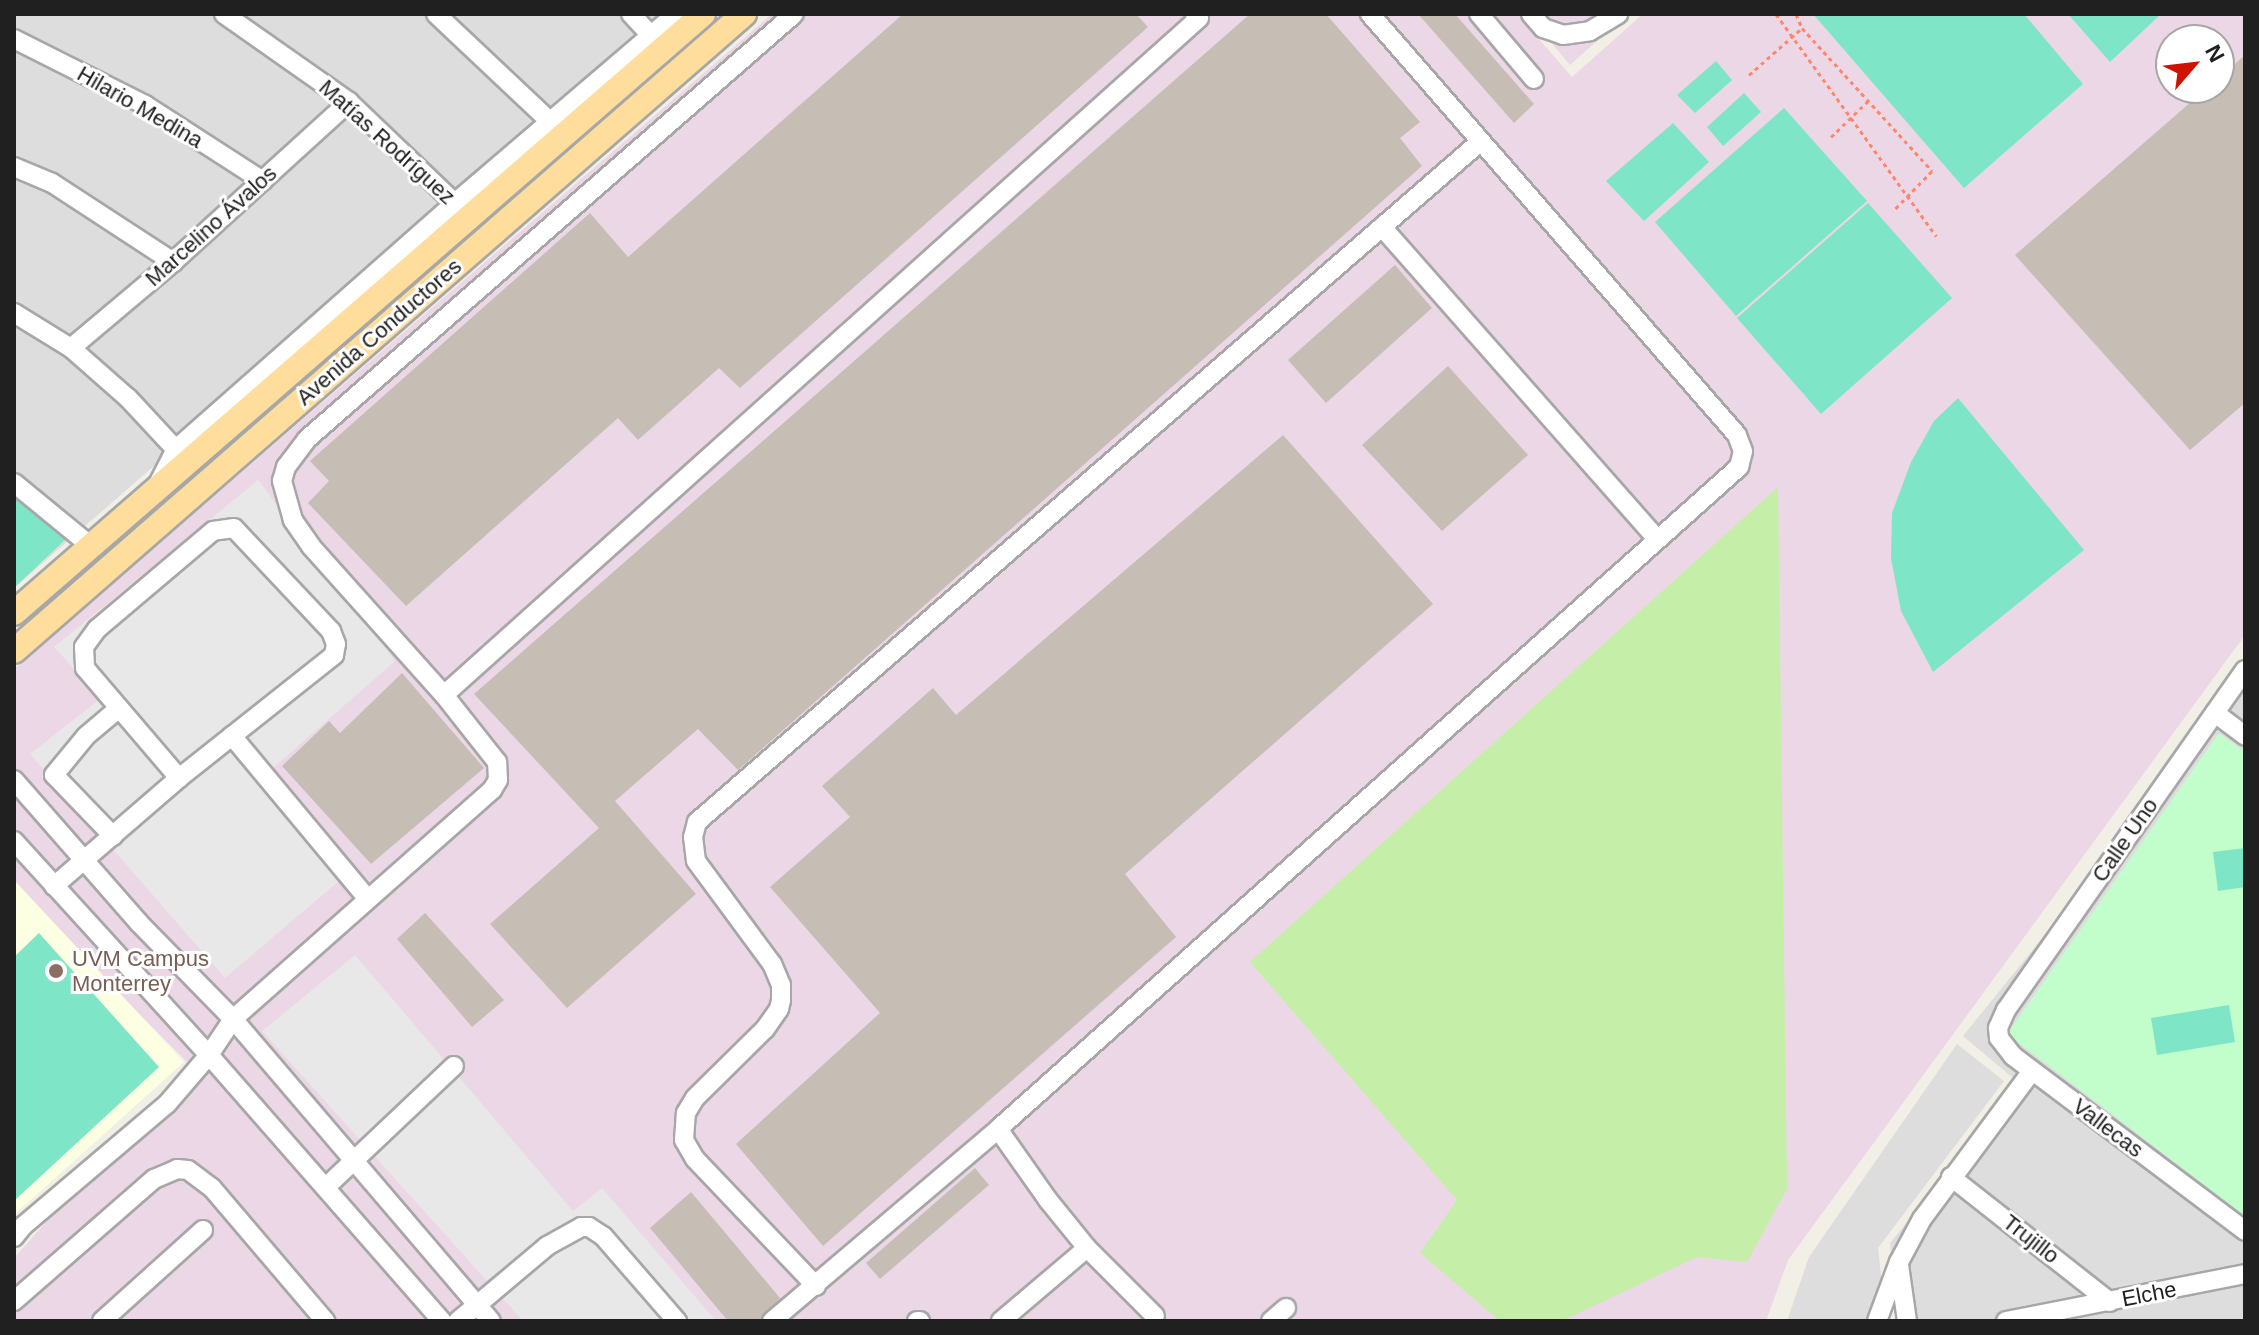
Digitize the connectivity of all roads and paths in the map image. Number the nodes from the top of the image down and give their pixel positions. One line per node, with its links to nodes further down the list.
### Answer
1 (224, 14): 22 (street, Matías Rodríguez)
2 (436, 14): 24 (street)
3 (631, 14): 18 (street)
4 (676, 14): 18 (street)
5 (703, 14): 18 (main road, Avenida Conductores)
6 (744, 14): 42 (main road, Avenida Conductores)
7 (794, 14): 44 (street)
8 (1370, 14): 26 (street)
9 (1479, 14): 20 (street)
10 (1531, 14): 11 (street)
11 (1618, 14)
12 (1776, 14): 16 (path)
13 (1796, 14): 15 (path)
14 (1199, 15): 44 (street)
15 (1802, 28): 16 (path); 21 (path)
16 (1792, 37): 19 (path); 23 (path)
17 (14, 39): 28 (street, Hilario Medina)
18 (658, 42): 24 (main road, Avenida Conductores)
19 (1749, 75)
20 (1534, 79)
21 (1868, 101): 23 (path); 29 (path)
22 (349, 102): 28 (street, Marcelino Ávalos); 30 (street, Matías Rodríguez)
23 (1852, 116): 25 (path); 29 (path)
24 (557, 128): 30 (main road, Avenida Conductores)
25 (1831, 137)
26 (1481, 141): 32 (street); 39 (street)
27 (14, 167): 34 (street)
28 (263, 181): 34 (street, Marcelino Ávalos)
29 (1906, 197): 31 (path); 33 (path)
30 (462, 210): 37 (main road, Avenida Conductores)
31 (1893, 211)
32 (1382, 227): 39 (street); 71 (street)
33 (1936, 236)
34 (173, 262): 36 (street, Marcelino Ávalos)
35 (14, 313): 36 (street)
36 (71, 348): 37 (street)
37 (182, 456): 40 (main road, Avenida Conductores)
38 (14, 483): 40 (street)
39 (1656, 538): 61 (street)
40 (92, 547): 41 (main road, Avenida Conductores)
41 (14, 613)
42 (14, 651)
43 (2245, 670): 46 (street, Calle Uno)
44 (444, 695): 55 (street)
45 (118, 709): 47 (street); 49 (street); 51 (street)
46 (2215, 713): 48 (street); 56 (street, Calle Uno)
47 (232, 736): 49 (street); 55 (street)
48 (2245, 736)
49 (179, 778): 51 (street)
50 (14, 780): 53 (street)
51 (113, 836): 53 (street)
52 (14, 841): 54 (street)
53 (83, 861): 54 (street); 57 (street)
54 (54, 886): 58 (street)
55 (368, 899): 57 (street)
56 (2006, 1010): 60 (street, Vallecas)
57 (233, 1019): 58 (street); 62 (street)
58 (209, 1055): 64 (street); 67 (street)
59 (454, 1066): 62 (street)
60 (2032, 1071): 63 (street); 66 (street, Vallecas)
61 (998, 1129): 68 (street); 71 (street)
62 (353, 1159): 64 (street); 74 (street)
63 (1951, 1177): 69 (street); 73 (street, Trujillo)
64 (326, 1187): 79 (street)
65 (203, 1230): 77 (street)
66 (2245, 1231)
67 (14, 1237)
68 (1087, 1248): 76 (street); 84 (street)
69 (1899, 1262): 86 (street); 87 (street)
70 (2245, 1274): 73 (street, Elche)
71 (816, 1286): 83 (street)
72 (14, 1301): 78 (street)
73 (2110, 1302): 88 (street, Elche)
74 (477, 1304): 80 (street); 81 (street); 82 (street)
75 (1286, 1308): 85 (street)
76 (1155, 1316)
77 (102, 1321)
78 (325, 1321)
79 (442, 1321)
80 (458, 1321)
81 (491, 1321)
82 (677, 1321)
83 (772, 1321)
84 (1001, 1321)
85 (1271, 1321)
86 (1877, 1321)
87 (1907, 1321)
88 (2006, 1321)

